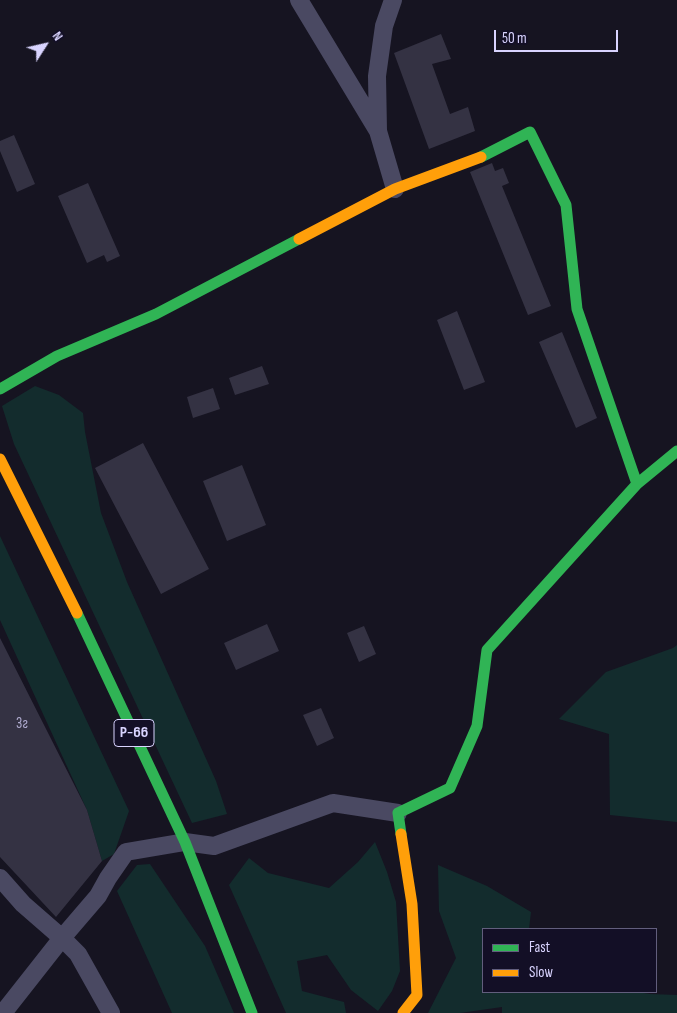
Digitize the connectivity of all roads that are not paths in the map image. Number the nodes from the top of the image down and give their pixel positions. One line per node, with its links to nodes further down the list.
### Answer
1 (299, 0): 3 (street)
2 (393, 0): 3 (street)
3 (378, 131): 4 (street)
4 (395, 189): 5 (street); 8 (street)
5 (0, 389)
6 (677, 451): 8 (street)
7 (0, 459): 10 (street, Р-66)
8 (637, 484): 9 (street)
9 (398, 813): 10 (street); 16 (street)
10 (185, 842): 12 (street); 15 (street, Р-66)
11 (0, 878): 12 (street)
12 (62, 938): 13 (street); 14 (street)
13 (3, 1013)
14 (111, 1013)
15 (252, 1013)
16 (403, 1013)

